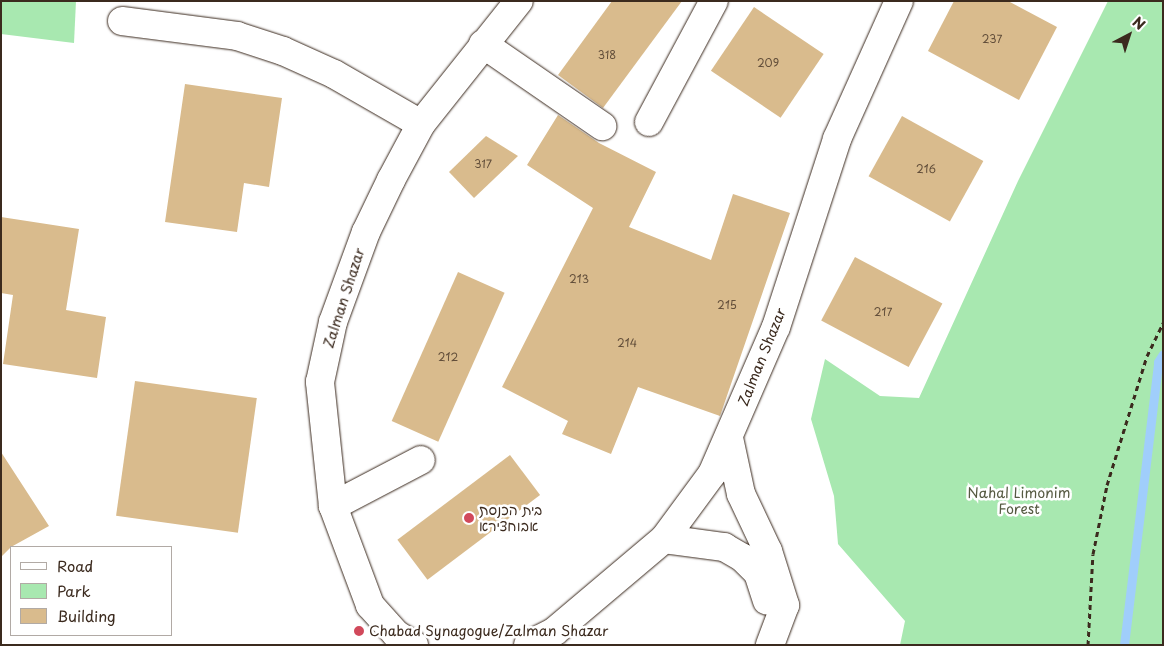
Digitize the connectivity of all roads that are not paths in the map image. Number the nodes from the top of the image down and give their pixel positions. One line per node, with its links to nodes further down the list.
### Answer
1 (519, 1): 5 (street, Zalman Shazar)
2 (714, 1): 6 (street)
3 (899, 1): 9 (street, Zalman Shazar)
4 (122, 21): 7 (street)
5 (483, 44): 7 (street, Zalman Shazar); 8 (street)
6 (649, 122)
7 (421, 124): 11 (street, Zalman Shazar)
8 (602, 126)
9 (729, 438): 12 (street, Zalman Shazar); 13 (street)
10 (421, 460): 11 (street)
11 (332, 506): 14 (street, Zalman Shazar)
12 (664, 539): 13 (street); 15 (street, Zalman Shazar)
13 (773, 637)
14 (414, 645)
15 (528, 645)

